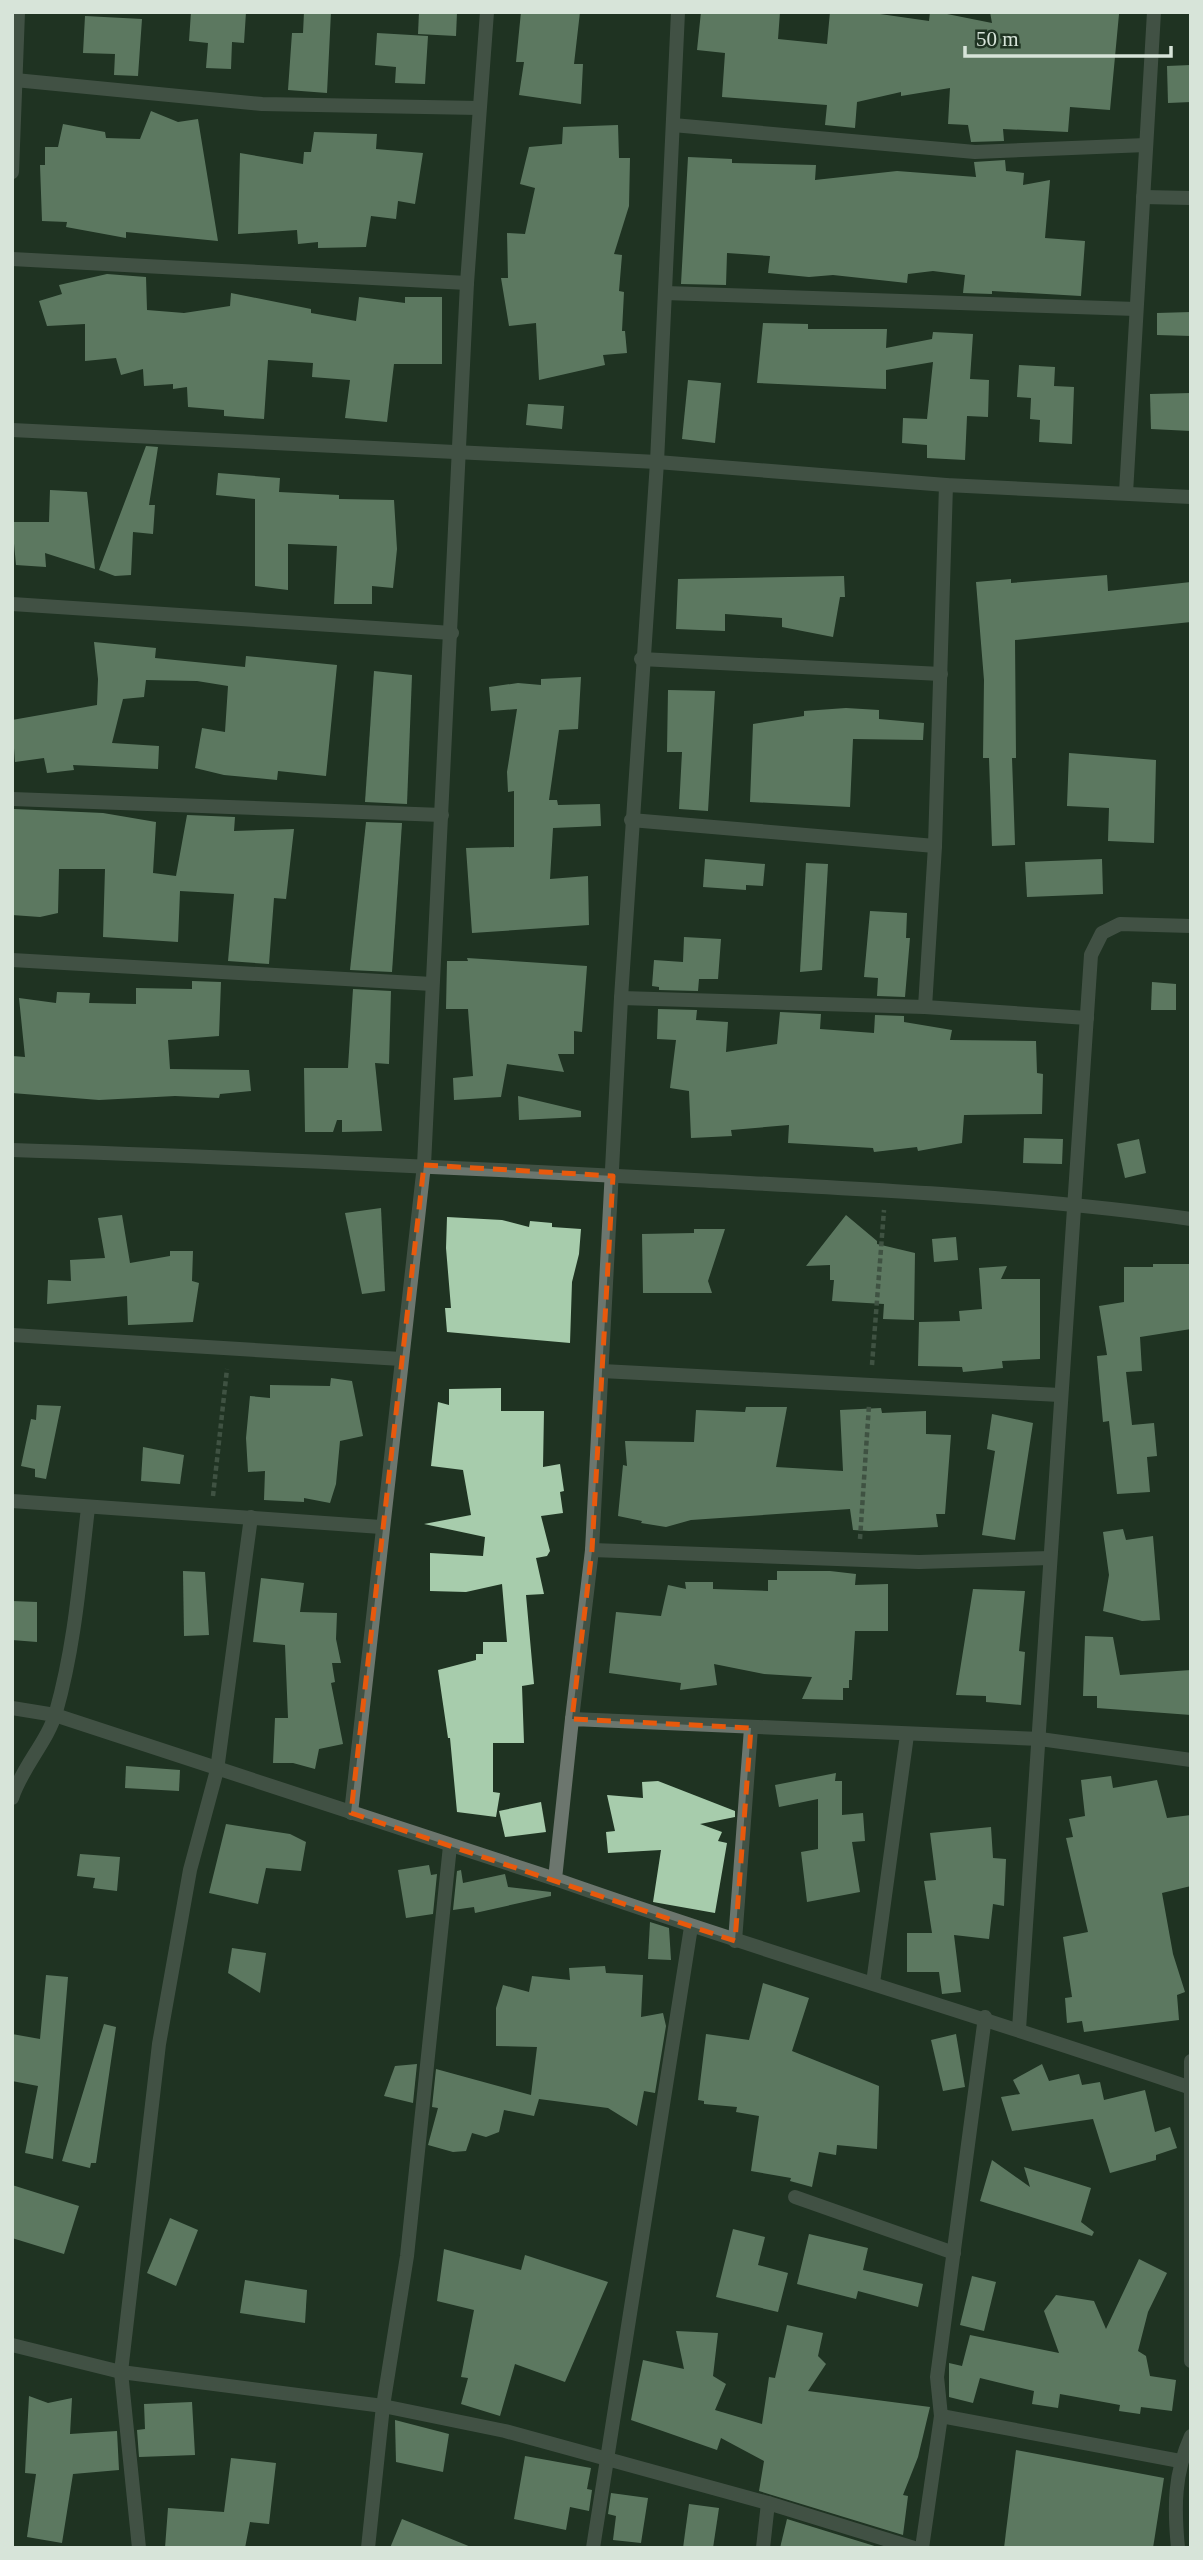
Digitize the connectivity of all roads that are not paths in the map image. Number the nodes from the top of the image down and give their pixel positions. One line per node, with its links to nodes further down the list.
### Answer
1 (18, 12): 5 (street)
2 (487, 12): 6 (street)
3 (678, 12): 7 (street)
4 (1154, 12): 8 (street)
5 (15, 80): 6 (street); 9 (street)
6 (480, 108): 13 (street)
7 (673, 125): 8 (street); 14 (street)
8 (1146, 145): 10 (street)
9 (12, 172)
10 (1143, 197): 11 (street); 15 (street)
11 (1191, 198)
12 (12, 260): 13 (street)
13 (467, 283): 17 (street)
14 (665, 293): 15 (street); 18 (street)
15 (1136, 309): 20 (street)
16 (12, 430): 17 (street)
17 (458, 452): 18 (street); 23 (street)
18 (657, 462): 19 (street); 24 (street)
19 (946, 485): 20 (street); 25 (street)
20 (1126, 493): 21 (street)
21 (1191, 497)
22 (12, 604): 23 (street)
23 (452, 633): 27 (street)
24 (641, 659): 25 (street); 28 (street)
25 (941, 674): 29 (street)
26 (12, 799): 27 (street)
27 (442, 815): 32 (street)
28 (631, 820): 29 (street); 33 (street)
29 (935, 846): 34 (street)
30 (1191, 926): 35 (street)
31 (12, 960): 32 (street)
32 (432, 984): 37 (street)
33 (621, 998): 34 (street); 38 (street)
34 (925, 1007): 35 (street)
35 (1087, 1018): 39 (street)
36 (12, 1150): 37 (street)
37 (424, 1165): 38 (street); 42 (street)
38 (613, 1176): 39 (street); 43 (street)
39 (1076, 1203): 40 (street); 44 (street)
40 (1191, 1219)
41 (12, 1335): 42 (street)
42 (401, 1360): 48 (street)
43 (602, 1371): 44 (street); 49 (street)
44 (1060, 1395): 50 (street)
45 (12, 1501): 46 (street)
46 (88, 1508): 47 (street); 52 (street)
47 (251, 1517): 48 (street); 58 (street)
48 (381, 1527): 60 (street)
49 (592, 1550): 50 (street); 53 (street)
50 (1050, 1558): 56 (street)
51 (12, 1708): 52 (street)
52 (55, 1714): 58 (street); 59 (street)
53 (572, 1719): 54 (street); 62 (street)
54 (751, 1728): 55 (street); 64 (street)
55 (907, 1735): 56 (street); 65 (street)
56 (1040, 1739): 57 (street); 67 (street)
57 (1191, 1760)
58 (217, 1770): 60 (street); 74 (street)
59 (12, 1798)
60 (351, 1813): 61 (street)
61 (450, 1846): 62 (street); 75 (street)
62 (555, 1879): 63 (street)
63 (691, 1927): 64 (street); 78 (street)
64 (735, 1941): 65 (street)
65 (873, 1983): 66 (street)
66 (985, 2017): 67 (street); 71 (street)
67 (1019, 2029): 69 (street)
68 (1191, 2062): 69 (street)
69 (1190, 2087): 73 (street)
70 (795, 2197): 71 (street)
71 (954, 2253): 76 (street)
72 (12, 2345): 74 (street)
73 (1191, 2361)
74 (121, 2372): 75 (street); 81 (street)
75 (383, 2406): 78 (street); 82 (street)
76 (941, 2416): 79 (street); 86 (street)
77 (1191, 2436): 79 (street)
78 (606, 2458): 80 (street); 83 (street)
79 (1180, 2461): 87 (street)
80 (768, 2503): 84 (street); 85 (street)
81 (139, 2548)
82 (368, 2548)
83 (593, 2548)
84 (763, 2548)
85 (914, 2548)
86 (922, 2548)
87 (1178, 2548)

